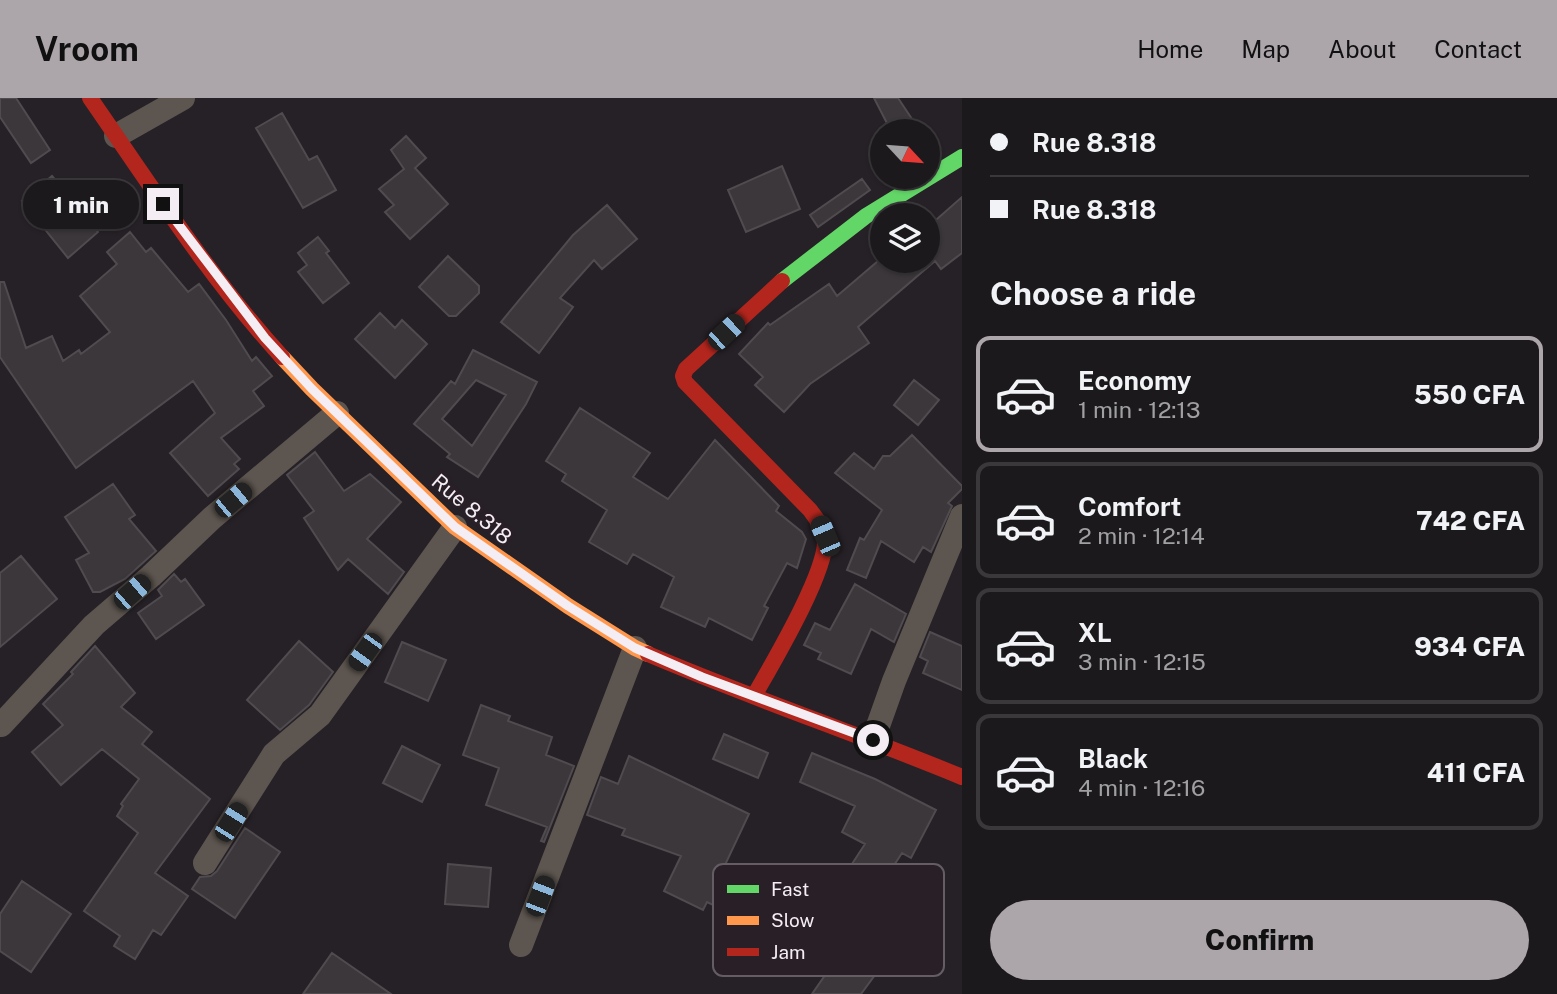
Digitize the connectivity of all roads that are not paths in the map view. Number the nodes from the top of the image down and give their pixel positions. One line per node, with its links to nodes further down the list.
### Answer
1 (90, 98): 3 (main road, Rue 8.318)
2 (183, 98): 3 (street)
3 (116, 136): 5 (main road, Rue 8.318)
4 (962, 157): 9 (main road)
5 (337, 413): 7 (main road, Rue 8.318); 10 (street)
6 (962, 516): 11 (street)
7 (455, 527): 8 (main road, Rue 8.318); 13 (street)
8 (635, 648): 9 (main road, Rue 8.318); 14 (street)
9 (754, 696): 11 (main road, Rue 8.318)
10 (1, 725)
11 (873, 740): 12 (main road, Rue 8.318)
12 (962, 776)
13 (205, 863)
14 (521, 945)

